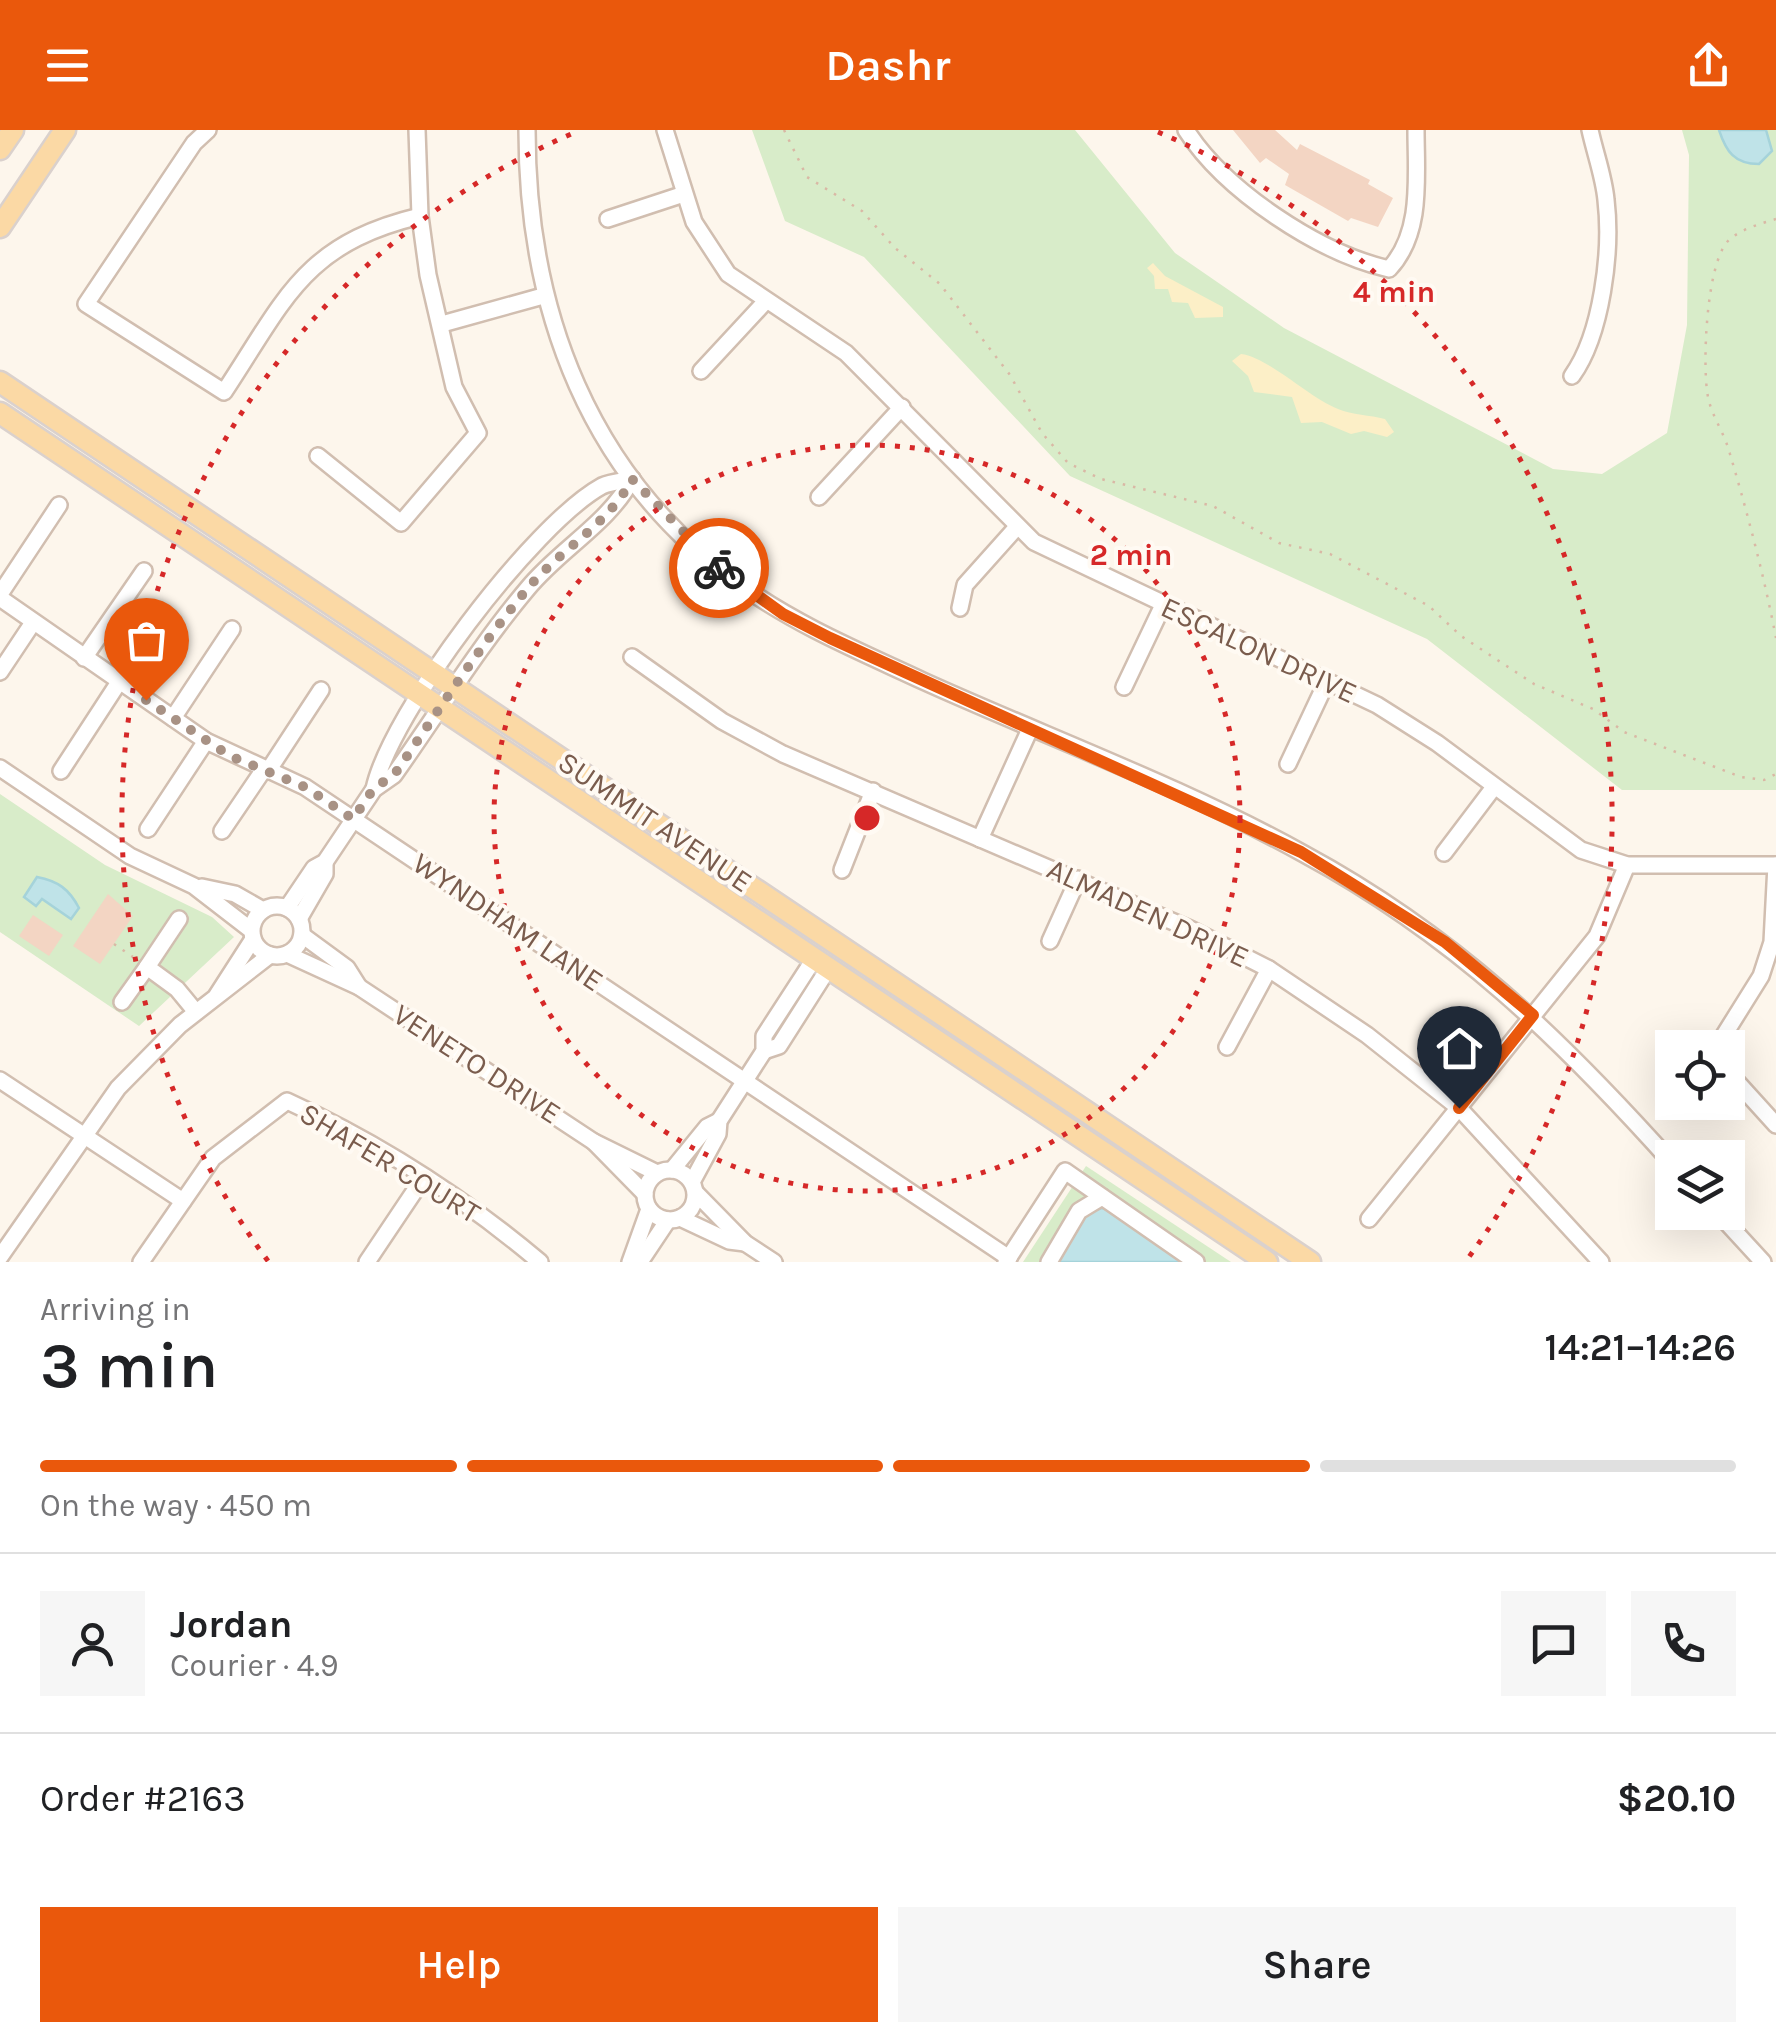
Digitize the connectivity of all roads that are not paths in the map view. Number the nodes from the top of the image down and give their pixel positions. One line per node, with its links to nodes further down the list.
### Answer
1 (13, 130): 10 (main road)
2 (65, 130): 14 (main road)
3 (208, 130): 12 (street)
4 (417, 130): 12 (street)
5 (526, 130): 15 (street)
6 (665, 130): 11 (street, ESCALON DRIVE)
7 (1186, 130): 8 (street)
8 (1416, 130)
9 (1590, 130): 19 (street)
10 (0, 149)
11 (684, 194): 13 (street); 16 (street, ESCALON DRIVE)
12 (420, 216): 17 (street)
13 (608, 219)
14 (0, 227)
15 (543, 296): 17 (street); 24 (street)
16 (765, 302): 18 (street); 21 (street, ESCALON DRIVE)
17 (442, 324): 23 (street)
18 (700, 371)
19 (1572, 376)
20 (0, 382): 39 (main road, SUMMIT AVENUE)
21 (902, 407): 25 (street); 27 (street, ESCALON DRIVE)
22 (0, 413): 39 (main road, SUMMIT AVENUE)
23 (318, 456)
24 (632, 479): 39 (street); 42 (street); 44 (street)
25 (819, 498)
26 (60, 505): 29 (street)
27 (1016, 528): 30 (street, ESCALON DRIVE); 31 (street)
28 (144, 571): 35 (street)
29 (0, 596): 32 (street, WYNDHAM LANE)
30 (1163, 605): 38 (street, ESCALON DRIVE); 40 (street)
31 (960, 608)
32 (32, 624): 35 (street, WYNDHAM LANE); 36 (street)
33 (232, 629): 43 (street)
34 (632, 657): 52 (street, ALMADEN DRIVE)
35 (84, 658): 37 (street, WYNDHAM LANE)
36 (0, 672)
37 (119, 682): 43 (street, WYNDHAM LANE); 49 (street)
38 (1327, 682): 46 (street); 50 (street, ESCALON DRIVE)
39 (429, 684): 42 (main road, SUMMIT AVENUE); 51 (street)
40 (1124, 687)
41 (321, 690): 48 (street)
42 (448, 698): 51 (street); 69 (main road, SUMMIT AVENUE); 109 (main road, SUMMIT AVENUE)
43 (173, 718): 45 (street, WYNDHAM LANE)
44 (1030, 729): 56 (street); 76 (street)
45 (206, 742): 48 (street, WYNDHAM LANE); 54 (street)
46 (1288, 764)
47 (0, 768): 62 (street)
48 (266, 770): 53 (street, WYNDHAM LANE); 55 (street)
49 (61, 771)
50 (1494, 787): 57 (street); 59 (street, ESCALON DRIVE)
51 (374, 788): 53 (street)
52 (873, 791): 56 (street, ALMADEN DRIVE); 60 (street)
53 (353, 819): 65 (street); 80 (street, WYNDHAM LANE)
54 (148, 829)
55 (222, 830)
56 (980, 839): 61 (street, ALMADEN DRIVE)
57 (1444, 854)
58 (1776, 865): 59 (street, ESCALON DRIVE); 77 (street)
59 (1627, 866): 76 (street)
60 (842, 870)
61 (1078, 879): 67 (street); 71 (street, ALMADEN DRIVE)
62 (194, 886): 63 (street); 66 (street)
63 (263, 910): 65 (street); 66 (street)
64 (179, 920): 70 (street)
65 (296, 921): 68 (street); 72 (street, VENETO DRIVE)
66 (252, 934): 68 (street, VENETO DRIVE); 73 (street)
67 (1050, 940)
68 (279, 955): 72 (street, VENETO DRIVE); 73 (street)
69 (821, 964): 80 (street); 108 (main road, SUMMIT AVENUE)
70 (146, 967): 74 (street); 75 (street)
71 (1269, 969): 78 (street); 82 (street, ALMADEN DRIVE)
72 (359, 986): 86 (street, VENETO DRIVE)
73 (217, 994): 75 (street)
74 (122, 1002)
75 (196, 1012): 85 (street)
76 (1533, 1015): 82 (street); 87 (street)
77 (1727, 1030)
78 (1226, 1047)
79 (0, 1080): 85 (street)
80 (746, 1080): 83 (street); 99 (street, WYNDHAM LANE)
81 (1745, 1091): 84 (street)
82 (1459, 1108): 94 (street); 110 (street, ALMADEN DRIVE)
83 (719, 1121): 88 (street); 90 (street)
84 (1776, 1125)
85 (82, 1135): 92 (street); 98 (street)
86 (594, 1142): 88 (street, VENETO DRIVE); 93 (street, VENETO DRIVE)
87 (1655, 1145)
88 (664, 1172): 90 (street, VENETO DRIVE); 93 (street)
89 (424, 1177): 92 (street, SHAFER COURT); 101 (street); 102 (street, SHAFER COURT)
90 (694, 1187): 95 (street); 97 (street)
91 (1102, 1197): 99 (street); 106 (street); 107 (street)
92 (183, 1201): 100 (street)
93 (647, 1201): 95 (street, VENETO DRIVE); 103 (street)
94 (1369, 1218)
95 (674, 1219): 97 (street); 104 (street)
96 (1733, 1230): 111 (street)
97 (745, 1242): 105 (street)
98 (0, 1258)
99 (1008, 1260)
100 (142, 1262)
101 (367, 1262)
102 (540, 1262)
103 (630, 1262)
104 (640, 1262)
105 (774, 1262)
106 (1049, 1262)
107 (1196, 1262)
108 (1267, 1262)
109 (1310, 1262)
110 (1601, 1262)
111 (1762, 1262)

